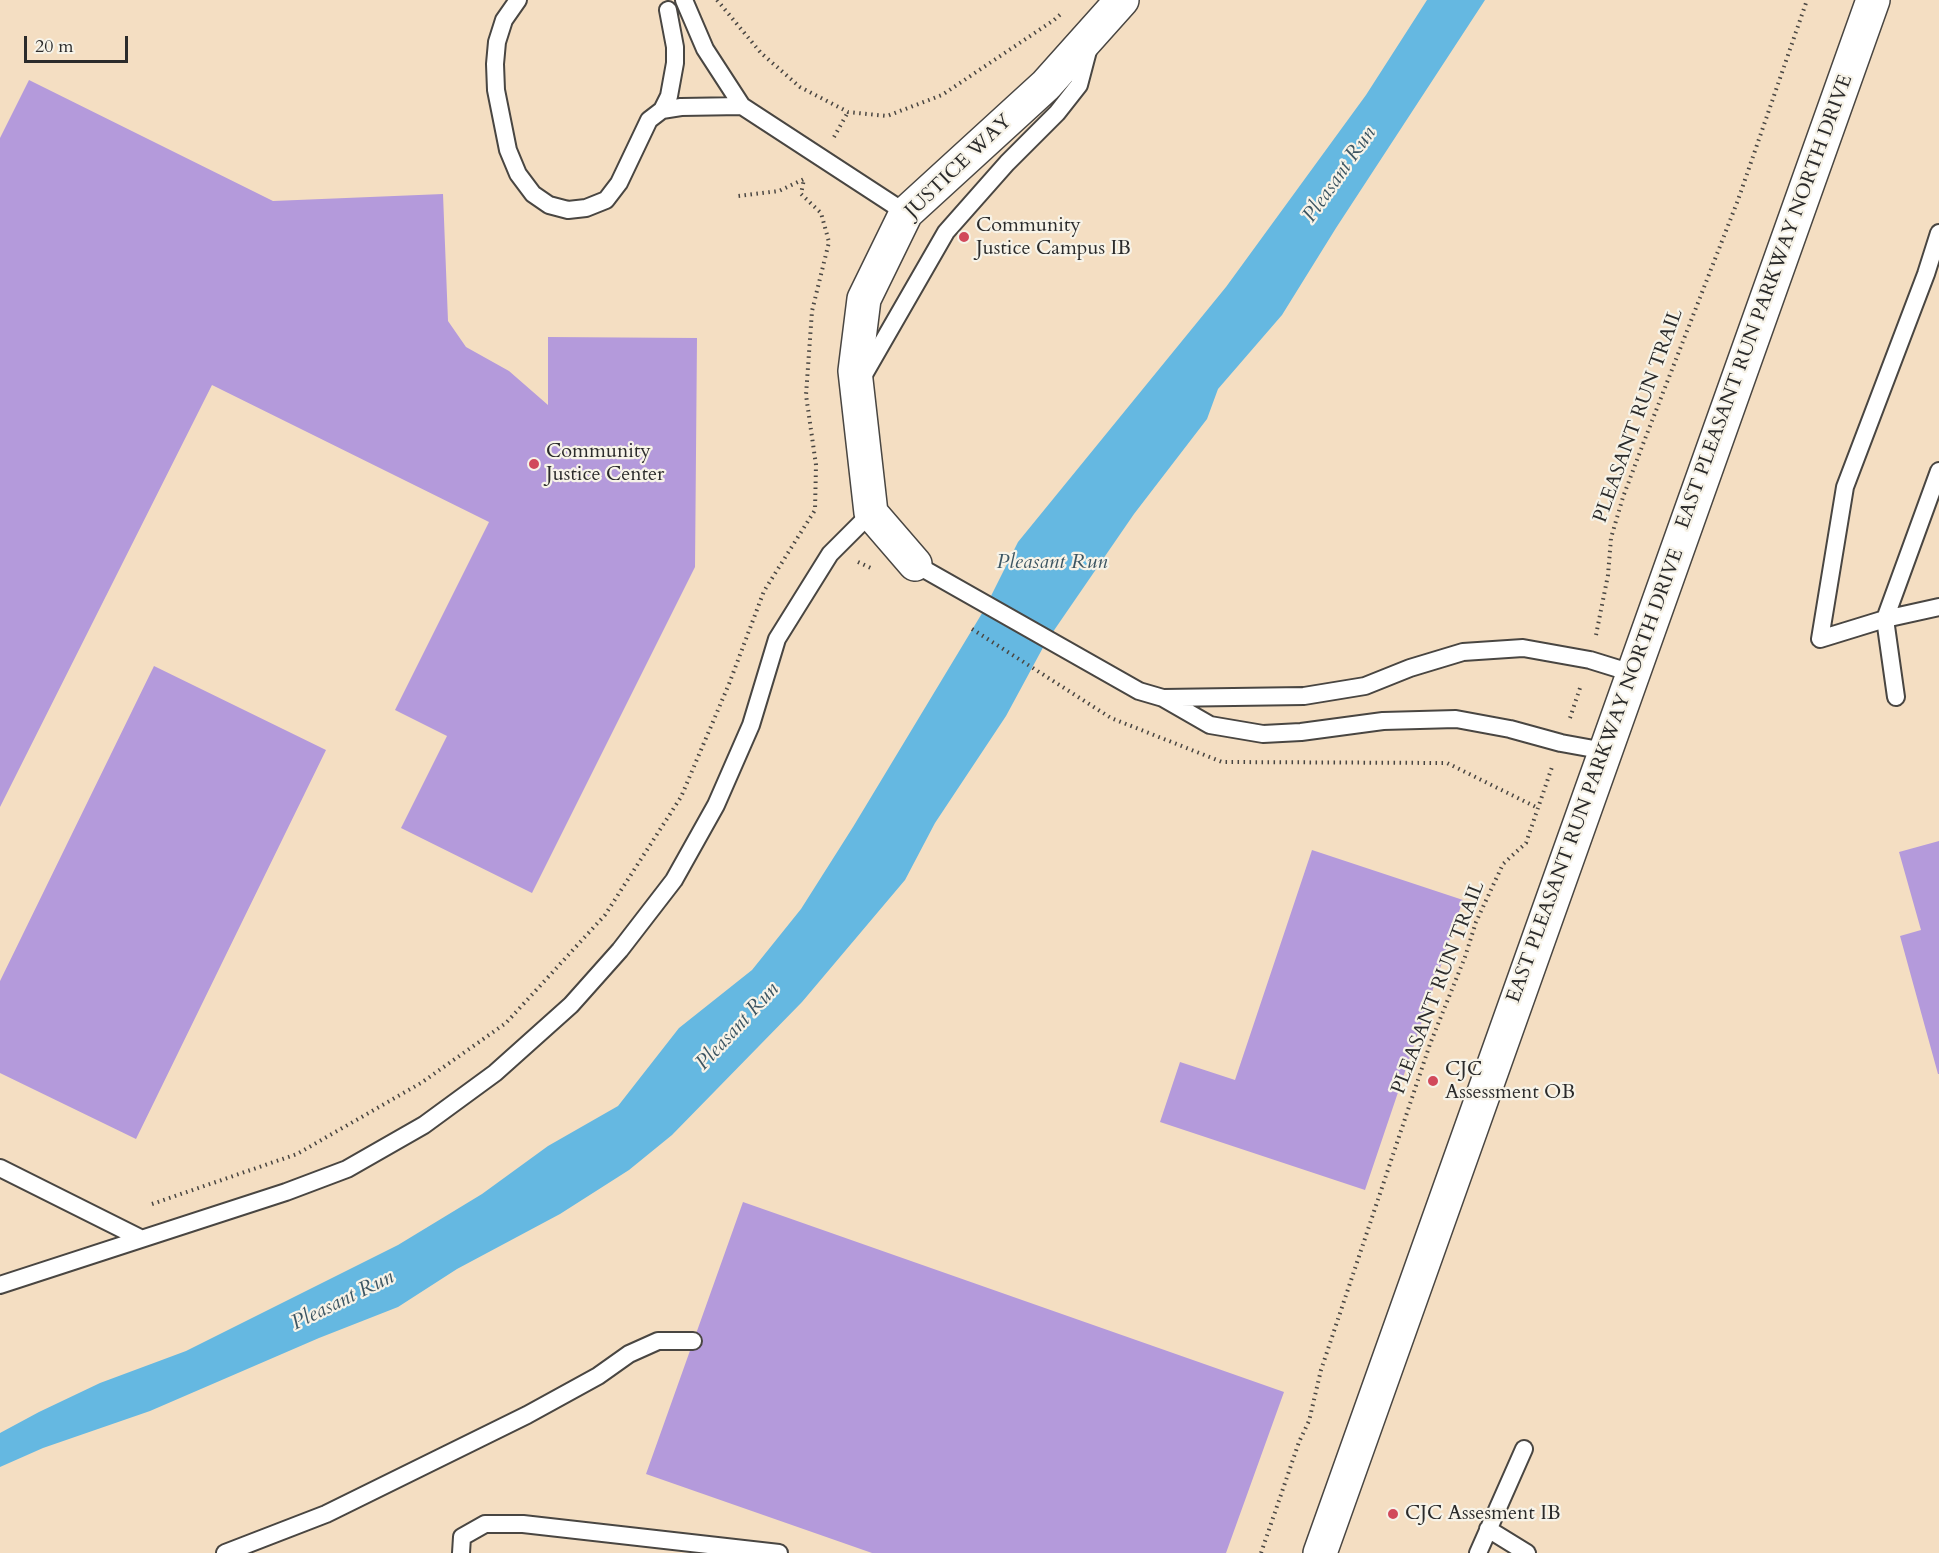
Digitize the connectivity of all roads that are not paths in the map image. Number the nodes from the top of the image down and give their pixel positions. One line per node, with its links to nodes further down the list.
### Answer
1 (518, 0): 9 (lane)
2 (684, 0): 7 (lane)
3 (1122, 0): 6 (street, JUSTICE WAY)
4 (1872, 0): 18 (street, EAST PLEASANT RUN PARKWAY NORTH DRIVE)
5 (664, 5): 7 (lane); 9 (lane)
6 (1093, 33): 10 (street, JUSTICE WAY); 12 (lane)
7 (705, 49): 8 (lane)
8 (742, 106): 9 (lane); 10 (lane)
9 (662, 110)
10 (906, 213): 12 (street, JUSTICE WAY)
11 (1939, 233): 17 (lane)
12 (857, 387): 14 (street, JUSTICE WAY)
13 (1939, 471): 17 (lane)
14 (871, 513): 15 (street); 23 (lane)
15 (915, 564): 20 (lane)
16 (1939, 607): 17 (lane)
17 (1885, 619): 19 (lane)
18 (1632, 673): 20 (lane); 21 (street, EAST PLEASANT RUN PARKWAY NORTH DRIVE)
19 (1896, 697)
20 (1163, 698): 21 (lane)
21 (1605, 751): 31 (street, EAST PLEASANT RUN PARKWAY NORTH DRIVE)
22 (0, 1168): 23 (lane)
23 (140, 1238): 24 (lane)
24 (0, 1285)
25 (693, 1341): 28 (lane)
26 (1524, 1449): 27 (lane)
27 (1488, 1529): 32 (lane); 33 (lane)
28 (233, 1552)
29 (461, 1553): 30 (lane)
30 (779, 1553)
31 (1320, 1553)
32 (1478, 1553)
33 (1527, 1553)

